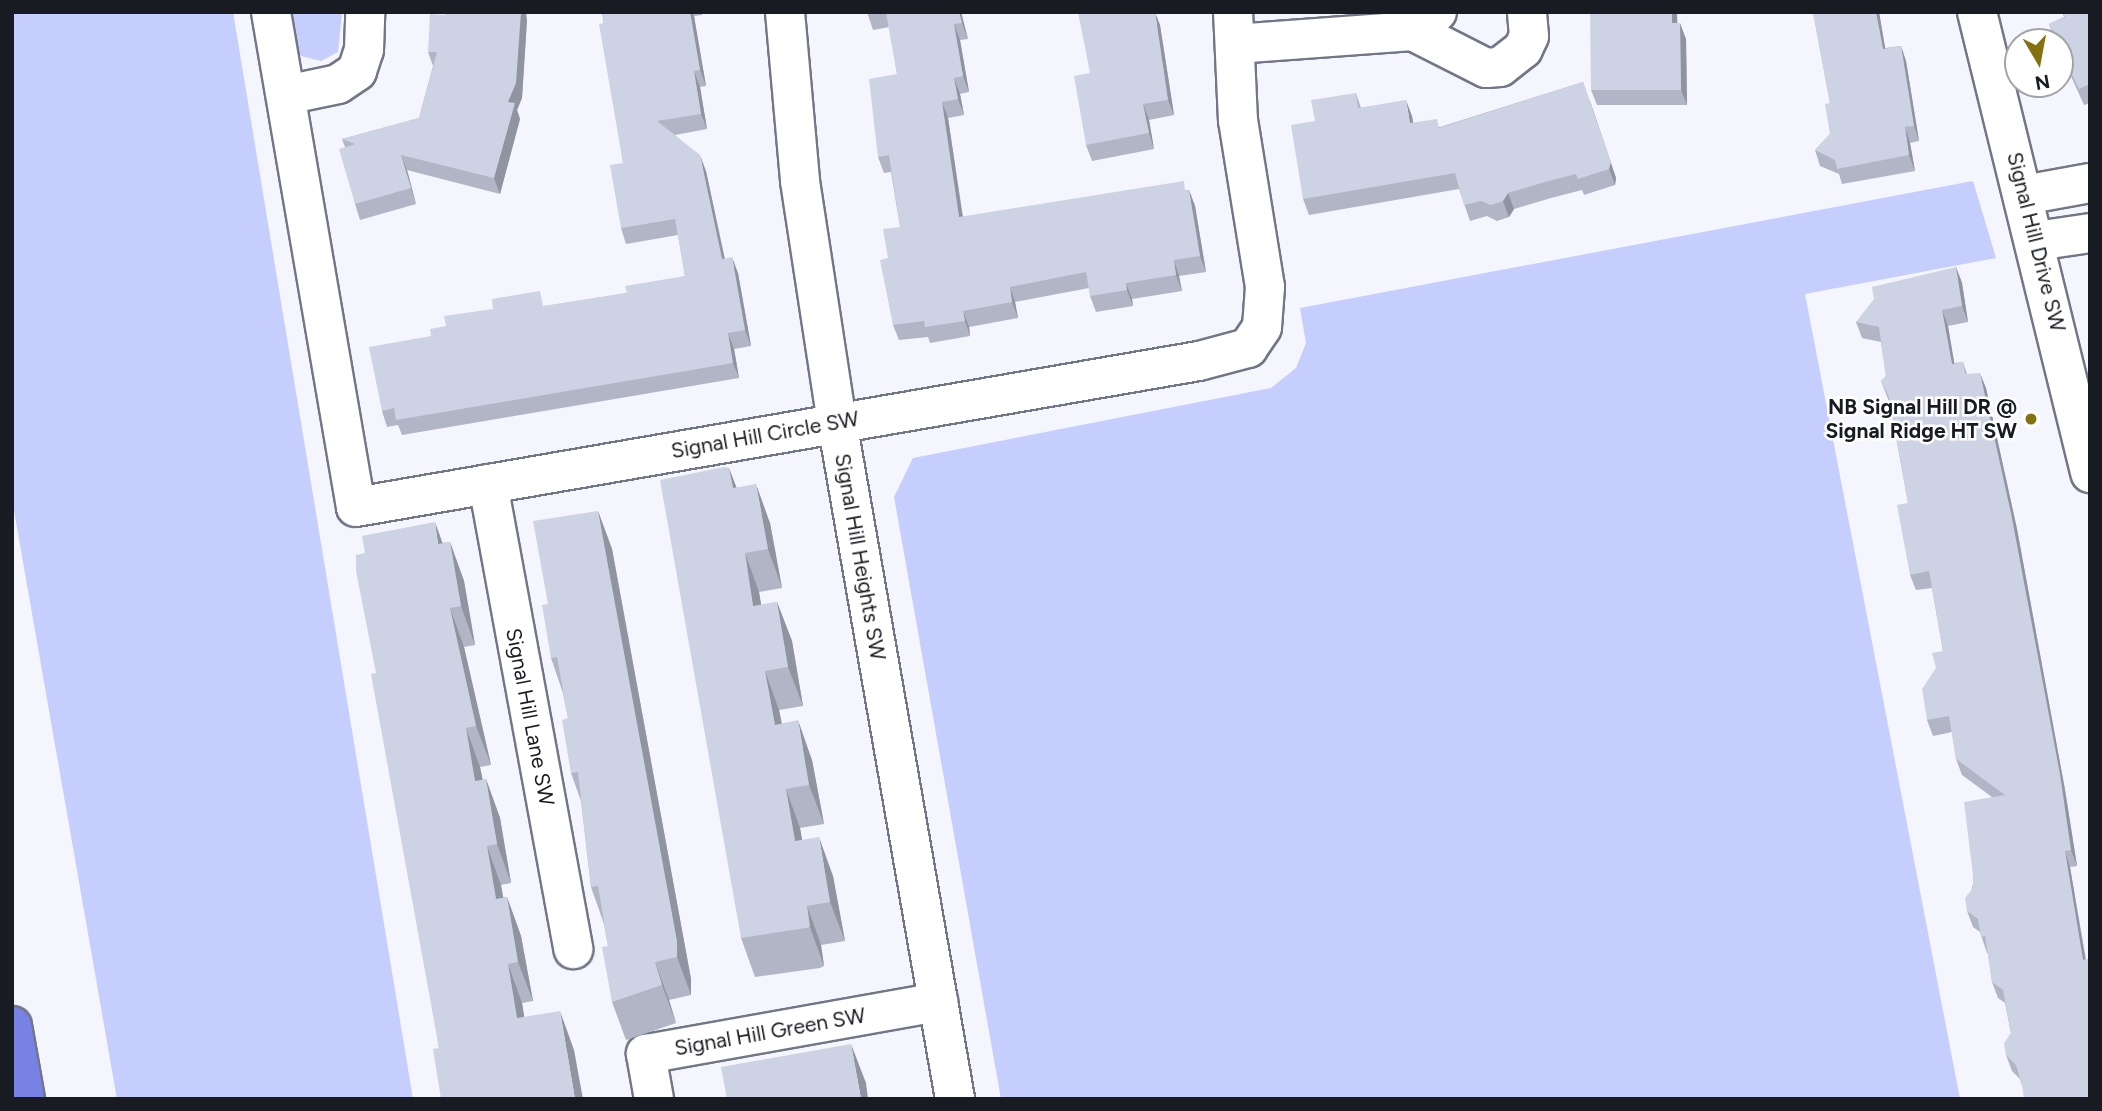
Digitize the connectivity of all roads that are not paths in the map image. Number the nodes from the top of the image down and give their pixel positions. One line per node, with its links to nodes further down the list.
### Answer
1 (271, 12): 8 (street, Signal Hill Circle SW)
2 (365, 12): 8 (street)
3 (785, 12): 13 (street, Signal Hill Heights SW)
4 (1528, 12): 6 (street)
5 (1977, 12): 10 (street, Signal Hill Drive SW)
6 (1425, 22): 7 (street)
7 (1234, 28): 13 (street, Signal Hill Circle SW)
8 (286, 95): 15 (street, Signal Hill Circle SW)
9 (2090, 183): 10 (street)
10 (2024, 195): 12 (street, Signal Hill Drive SW)
11 (2090, 233): 12 (street)
12 (2036, 241): 14 (street, Signal Hill Drive SW)
13 (837, 422): 15 (street, Signal Hill Circle SW); 17 (street, Signal Hill Heights SW)
14 (2090, 473)
15 (488, 484): 16 (street, Signal Hill Lane SW)
16 (573, 949)
17 (938, 1002): 20 (street, Signal Hill Green SW); 21 (street, Signal Hill Heights SW)
18 (12, 1026): 19 (highway)
19 (25, 1099)
20 (654, 1099)
21 (955, 1099)

